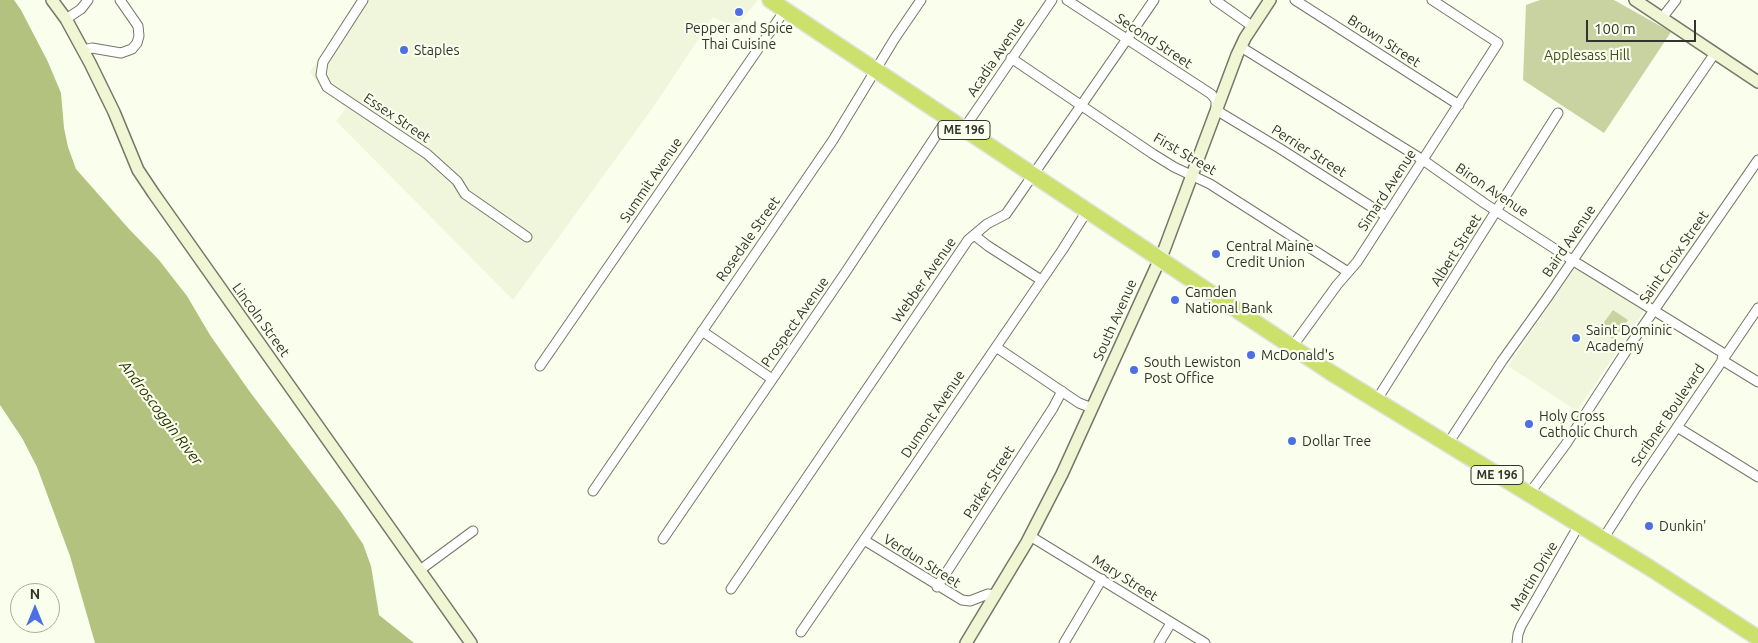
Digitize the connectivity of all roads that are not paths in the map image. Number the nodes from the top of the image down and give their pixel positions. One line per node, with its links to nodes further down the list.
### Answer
1 (52, 0): 18 (street, Lincoln Street)
2 (88, 0): 18 (street)
3 (120, 0): 22 (street)
4 (363, 0): 41 (street, Essex Street)
5 (770, 0): 16 (highway, ME 196)
6 (921, 0): 25 (street, Rosedale Street)
7 (1052, 0): 24 (street, Acadia Avenue)
8 (1067, 0): 20 (street, Second Street)
9 (1154, 0): 20 (street, Webber Avenue)
10 (1214, 0): 19 (street)
11 (1270, 0): 19 (street, South Avenue)
12 (1295, 0): 27 (street, Brown Street)
13 (1432, 0): 27 (street, Simard Avenue)
14 (1635, 0): 17 (street)
15 (1676, 0): 17 (street)
16 (785, 10): 25 (highway, ME 196); 52 (street, Summit Avenue)
17 (1662, 18): 23 (street)
18 (66, 19): 22 (street, Lincoln Street)
19 (1252, 26): 21 (street, South Avenue)
20 (1127, 39): 28 (street, Webber Avenue); 29 (street, Second Street)
21 (1241, 46): 29 (street, South Avenue); 33 (street, Biron Avenue)
22 (83, 50): 69 (street, Lincoln Street)
23 (1715, 53): 26 (street); 43 (street, Baird Avenue)
24 (1011, 58): 28 (street, First Street); 32 (street, Acadia Avenue)
25 (875, 71): 31 (highway, ME 196); 48 (street, Rosedale Street)
26 (1758, 82)
27 (1459, 105): 33 (street, Simard Avenue)
28 (1081, 106): 35 (street, Webber Avenue); 36 (street, First Street)
29 (1216, 110): 36 (street, South Avenue); 39 (street, Perrier Street)
30 (1558, 113): 38 (street, Albert Street)
31 (947, 119): 32 (highway, ME 196); 53 (street, Prospect Avenue)
32 (963, 130): 35 (highway, ME 196)
33 (1423, 160): 38 (street, Biron Avenue); 39 (street, Simard Avenue)
34 (1758, 160): 47 (street, Saint Croix Street)
35 (1033, 175): 37 (highway, ME 196); 40 (street, Webber Avenue)
36 (1191, 175): 42 (street, South Avenue); 44 (street, First Street)
37 (1087, 211): 42 (highway, ME 196); 45 (street, Dumont Avenue)
38 (1496, 211): 43 (street, Biron Avenue); 56 (street, Albert Street)
39 (1386, 216): 44 (street, Simard Avenue)
40 (974, 235): 45 (street); 72 (street, Webber Avenue)
41 (527, 237)
42 (1160, 258): 50 (highway, ME 196); 57 (street, South Avenue)
43 (1572, 260): 47 (street, Biron Avenue); 59 (street, Baird Avenue)
44 (1348, 272): 50 (street, Simard Avenue)
45 (1041, 280): 49 (street, Dumont Avenue)
46 (1758, 308): 51 (street, Scribner Boulevard)
47 (1654, 311): 51 (street, Biron Avenue); 62 (street, Saint Croix Street)
48 (702, 331): 53 (street); 61 (street, Rosedale Street)
49 (996, 346): 55 (street); 68 (street, Dumont Avenue)
50 (1292, 347): 56 (highway, ME 196)
51 (1722, 360): 54 (street); 58 (street, Scribner Boulevard)
52 (540, 366)
53 (772, 379): 66 (street, Prospect Avenue)
54 (1758, 382)
55 (1062, 392): 57 (street); 71 (street, Parker Street)
56 (1376, 401): 59 (highway, ME 196)
57 (1092, 408): 65 (street, South Avenue)
58 (1677, 427): 60 (street); 67 (street, Scribner Boulevard)
59 (1447, 445): 62 (highway, ME 196)
60 (1758, 477)
61 (593, 491)
62 (1529, 494): 63 (highway, ME 196)
63 (1579, 525): 67 (highway, ME 196); 82 (street, Martin Drive)
64 (473, 531): 69 (street)
65 (1030, 536): 70 (street, Mary Street); 73 (street, South Avenue)
66 (663, 538)
67 (1603, 539): 76 (highway, ME 196)
68 (864, 540): 71 (street, Verdun Street); 75 (street, Dumont Avenue)
69 (420, 570): 77 (street, Lincoln Street)
70 (1102, 579): 74 (street, Mary Street); 79 (street)
71 (937, 586): 73 (street, Verdun Street)
72 (731, 589)
73 (996, 595): 78 (street, South Avenue)
74 (1171, 623): 80 (street); 81 (street, Mary Street)
75 (801, 632)
76 (1758, 638)
77 (472, 643)
78 (966, 643)
79 (1064, 643)
80 (1159, 643)
81 (1205, 643)
82 (1517, 643)

